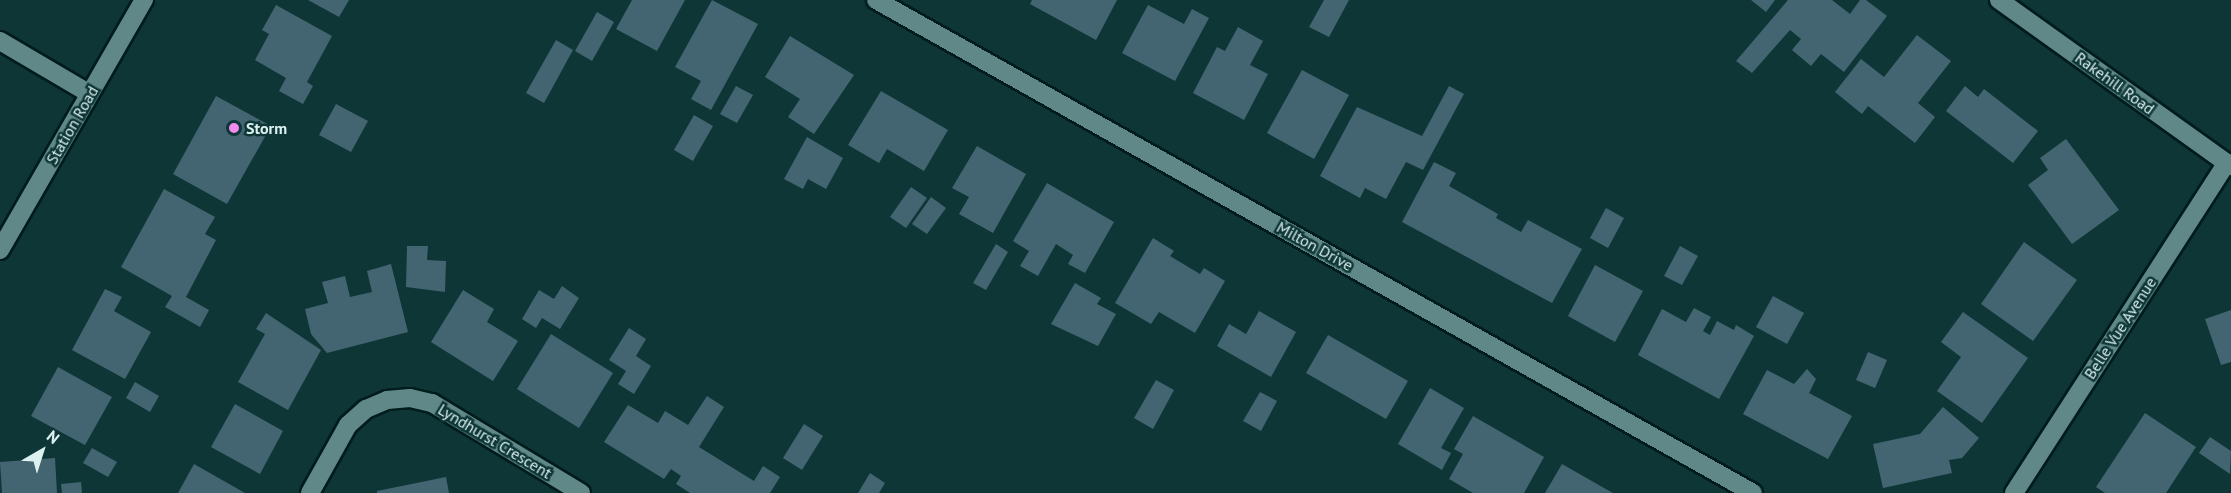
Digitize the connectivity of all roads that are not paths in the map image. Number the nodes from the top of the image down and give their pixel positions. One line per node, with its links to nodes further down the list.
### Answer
1 (144, 0): 5 (street, Station Road)
2 (876, 0): 10 (street, Milton Drive)
3 (1999, 0): 6 (street, Rakehill Road)
4 (0, 41): 5 (street)
5 (90, 94): 7 (street, Station Road)
6 (2229, 165): 11 (street, Belle Vue Avenue)
7 (0, 250)
8 (310, 493): 9 (street, Lyndhurst Crescent)
9 (580, 493)
10 (1753, 493)
11 (2013, 493)

